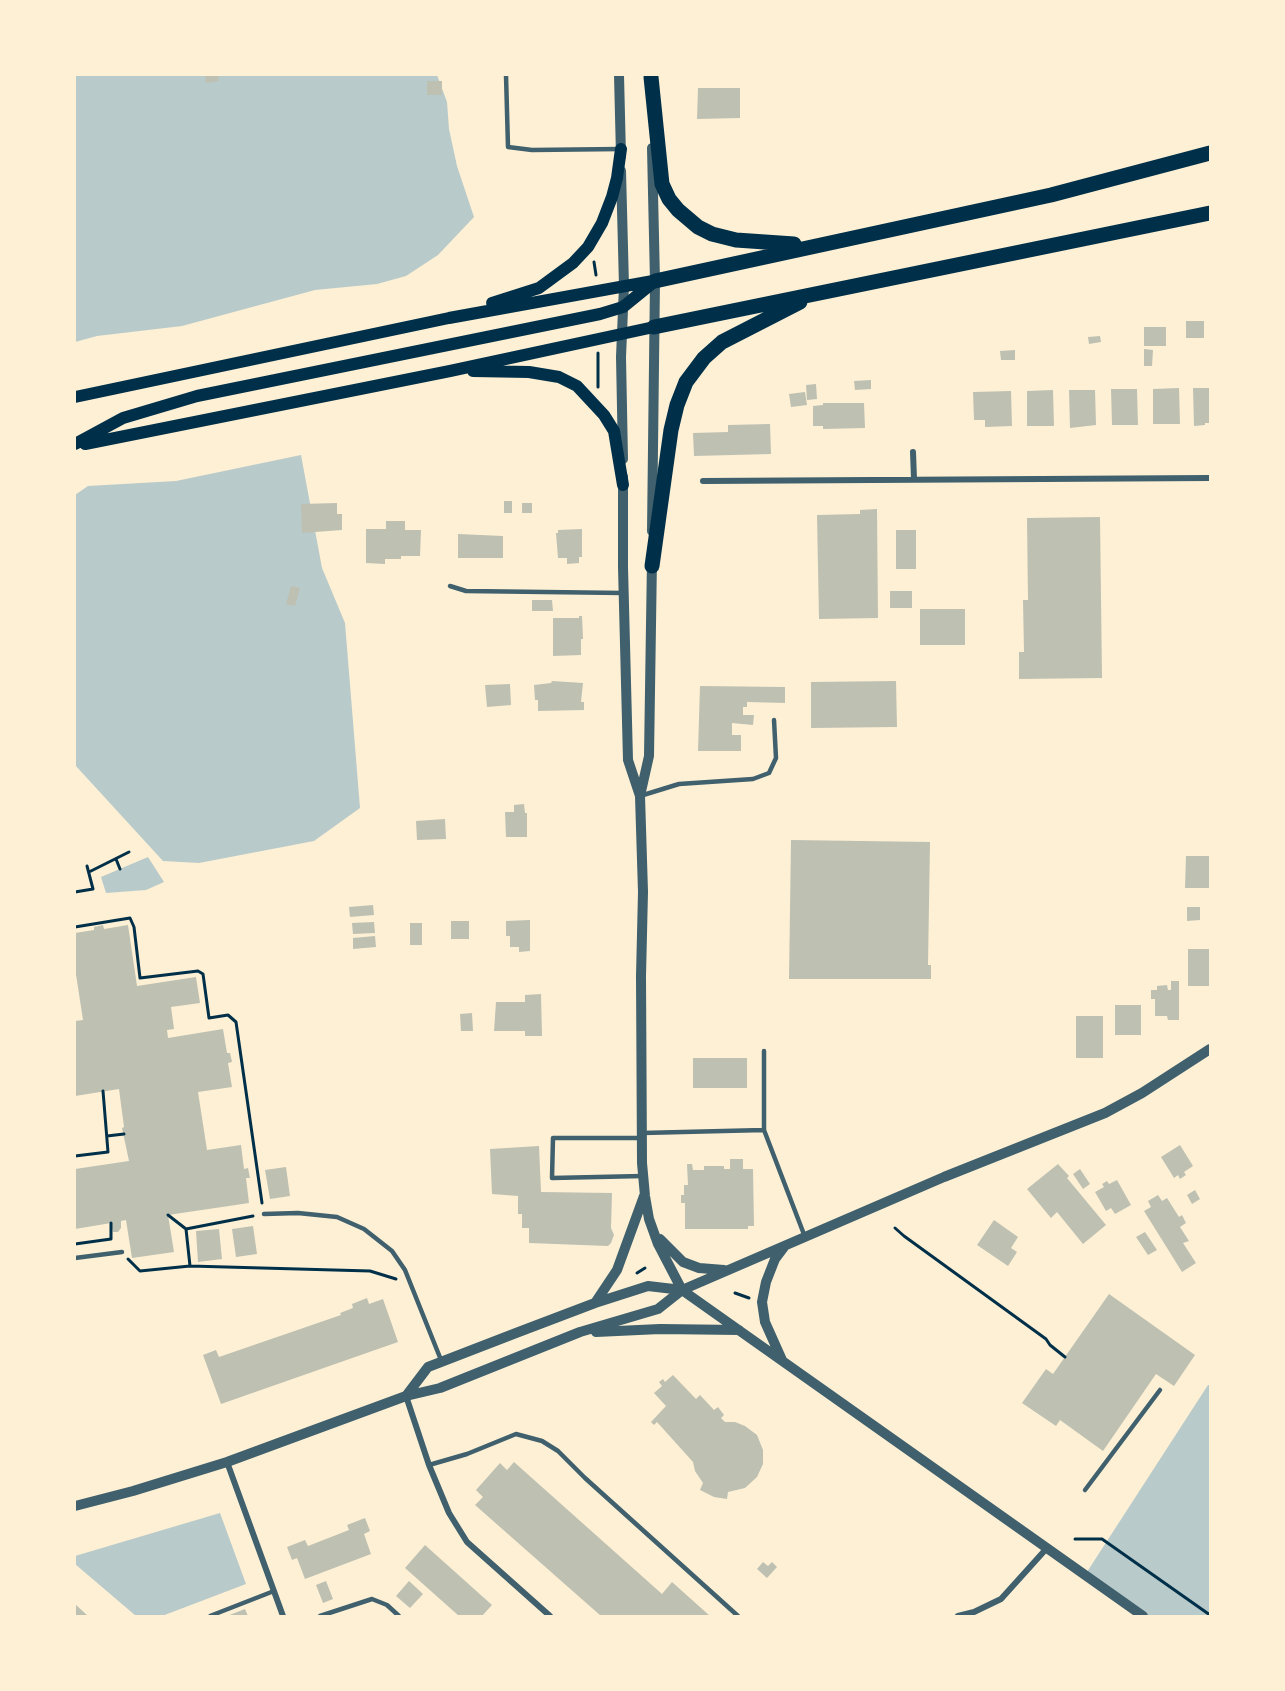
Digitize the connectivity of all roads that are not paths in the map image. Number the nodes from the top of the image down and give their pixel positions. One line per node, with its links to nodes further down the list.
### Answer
1 (506, 75): 4 (lane)
2 (619, 75): 4 (street)
3 (651, 76): 7 (highway); 8 (street)
4 (621, 149): 9 (street); 12 (main road)
5 (1210, 153): 7 (highway)
6 (1210, 213): 10 (highway)
7 (812, 245): 8 (highway)
8 (655, 280): 9 (main road); 11 (main road); 13 (street)
9 (624, 286): 11 (street); 12 (main road)
10 (822, 292): 13 (highway); 23 (highway)
11 (623, 307): 14 (street); 17 (main road)
12 (449, 318): 16 (main road)
13 (654, 327): 14 (main road); 23 (street)
14 (622, 334): 15 (main road); 22 (street)
15 (450, 371): 17 (main road); 22 (main road)
16 (75, 397)
17 (75, 445)
18 (914, 452): 20 (street)
19 (1210, 478): 20 (street)
20 (914, 479): 21 (street)
21 (703, 481)
22 (623, 485): 25 (street)
23 (652, 566): 27 (street)
24 (450, 586): 25 (lane)
25 (623, 593): 27 (street)
26 (774, 720): 27 (lane)
27 (640, 796): 31 (street)
28 (1210, 1048): 36 (street)
29 (764, 1051): 30 (lane)
30 (764, 1130): 31 (lane); 36 (lane)
31 (642, 1135): 32 (street); 32 (lane)
32 (643, 1176): 33 (street)
33 (645, 1196): 35 (street); 42 (street)
34 (264, 1214): 46 (lane)
35 (654, 1233): 40 (street); 41 (street)
36 (805, 1237): 37 (street)
37 (785, 1246): 40 (street); 45 (street)
38 (122, 1252): 39 (lane)
39 (75, 1258)
40 (727, 1270): 41 (street)
41 (682, 1290): 42 (street); 43 (street); 44 (street)
42 (595, 1303): 46 (street)
43 (739, 1330): 44 (street); 45 (street)
44 (580, 1332): 48 (street)
45 (783, 1360): 53 (street)
46 (442, 1362): 48 (street)
47 (1160, 1390): 51 (lane)
48 (406, 1396): 49 (street); 50 (street)
49 (227, 1462): 52 (street); 54 (street)
50 (429, 1466): 59 (street); 60 (lane)
51 (1084, 1490)
52 (75, 1506)
53 (1047, 1548): 61 (street); 62 (street)
54 (274, 1591): 55 (lane); 56 (street)
55 (210, 1616)
56 (283, 1616)
57 (320, 1616): 58 (lane)
58 (399, 1616)
59 (550, 1616)
60 (738, 1616)
61 (958, 1616)
62 (1143, 1616)

